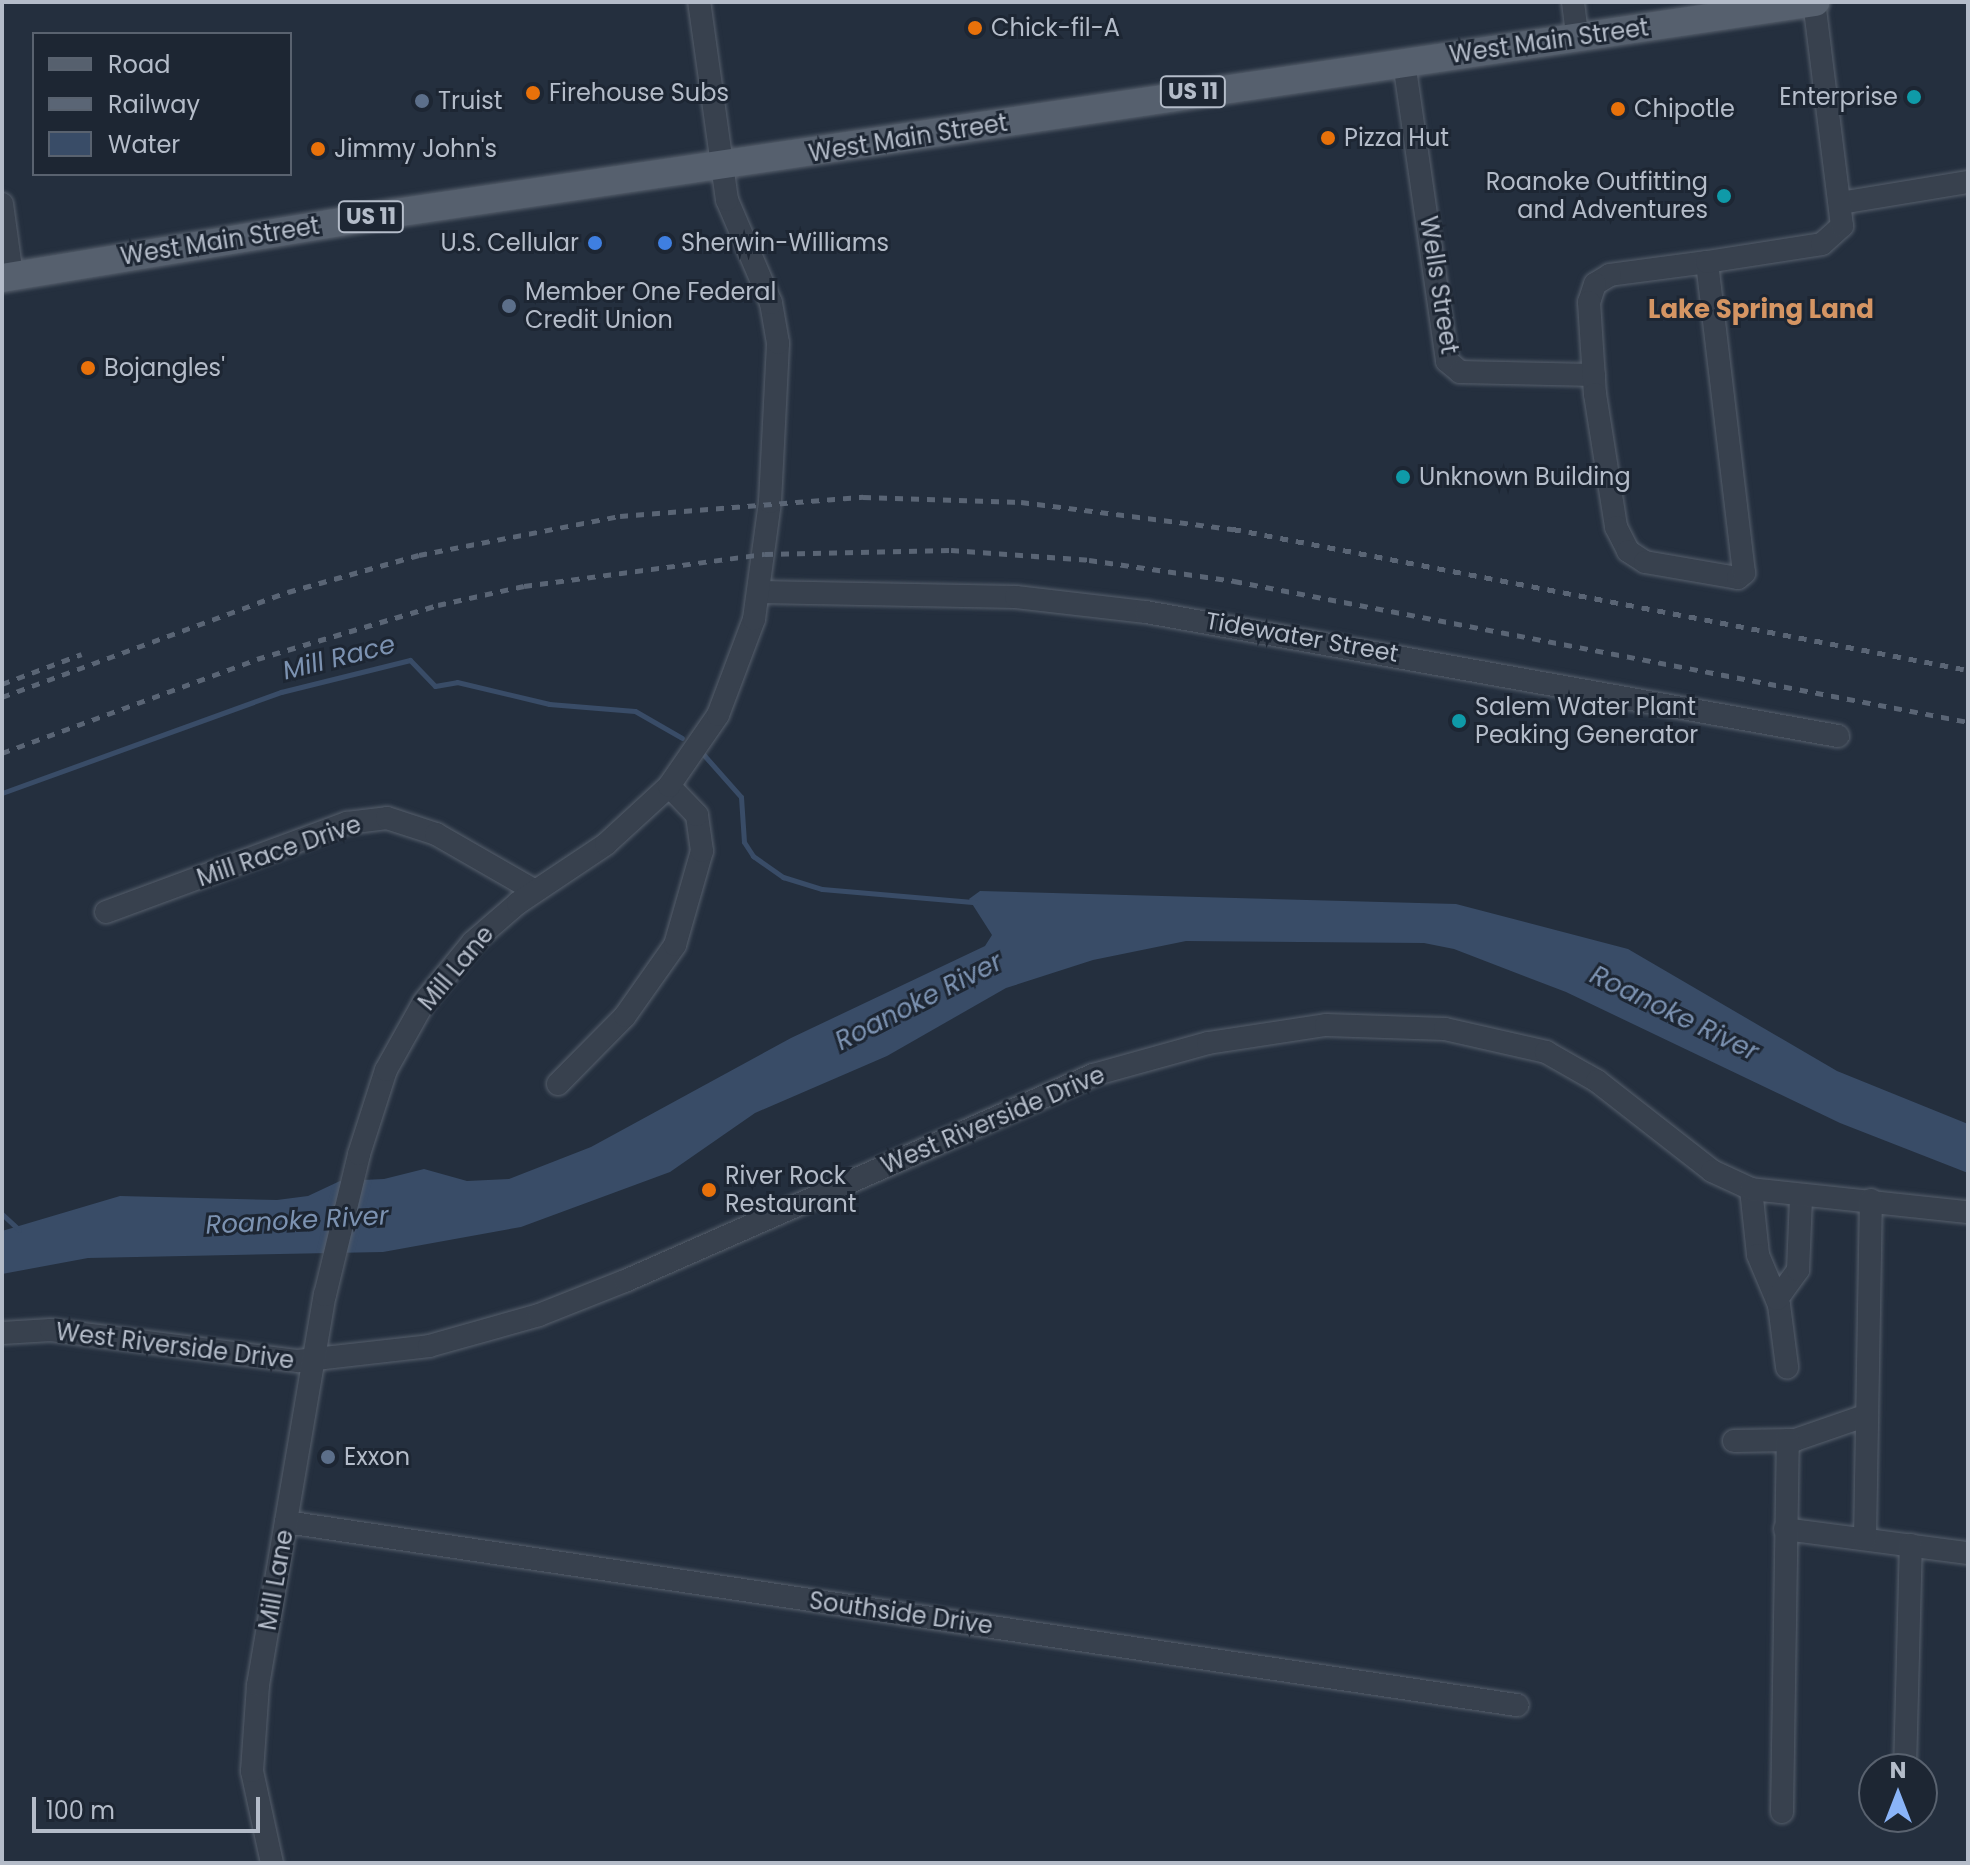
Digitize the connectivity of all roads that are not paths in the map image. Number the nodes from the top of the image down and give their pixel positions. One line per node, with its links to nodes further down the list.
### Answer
1 (699, 2): 6 (street, Mill Lane)
2 (1573, 2): 4 (street)
3 (1814, 2): 4 (main road, West Main Street / US 11); 8 (street)
4 (1577, 37): 5 (main road, West Main Street / US 11)
5 (1404, 62): 6 (main road, West Main Street / US 11); 12 (street, Wells Street)
6 (722, 167): 11 (main road, West Main Street / US 11); 13 (street, Mill Lane)
7 (1968, 182): 8 (street)
8 (1840, 203): 10 (street)
9 (2, 204): 11 (street)
10 (1707, 262): 12 (street); 12 (street)
11 (7, 277)
12 (1594, 375)
13 (760, 592): 14 (street, Tidewater Street); 15 (street, Mill Lane)
14 (1838, 736)
15 (669, 786): 16 (street, Mill Lane); 18 (street)
16 (535, 891): 17 (street, Mill Race Drive); 25 (street, Mill Lane)
17 (106, 912)
18 (558, 1084)
19 (1751, 1189): 20 (street, West Riverside Drive); 23 (street); 25 (street, West Riverside Drive)
20 (1801, 1198): 21 (street, West Riverside Drive); 23 (street)
21 (1871, 1200): 22 (street, West Riverside Drive); 27 (street)
22 (1968, 1212)
23 (1777, 1299): 26 (street)
24 (2, 1333): 25 (street, West Riverside Drive)
25 (314, 1361): 30 (street, Mill Lane)
26 (1787, 1367)
27 (1867, 1415): 28 (street); 32 (street)
28 (1788, 1440): 29 (street); 31 (street)
29 (1734, 1441)
30 (286, 1522): 35 (street, Southside Drive); 38 (street, Mill Lane)
31 (1785, 1529): 32 (street); 37 (street)
32 (1865, 1539): 33 (street)
33 (1911, 1545): 34 (street); 36 (street)
34 (1968, 1553)
35 (1517, 1705)
36 (1905, 1753)
37 (1782, 1812)
38 (272, 1863)

